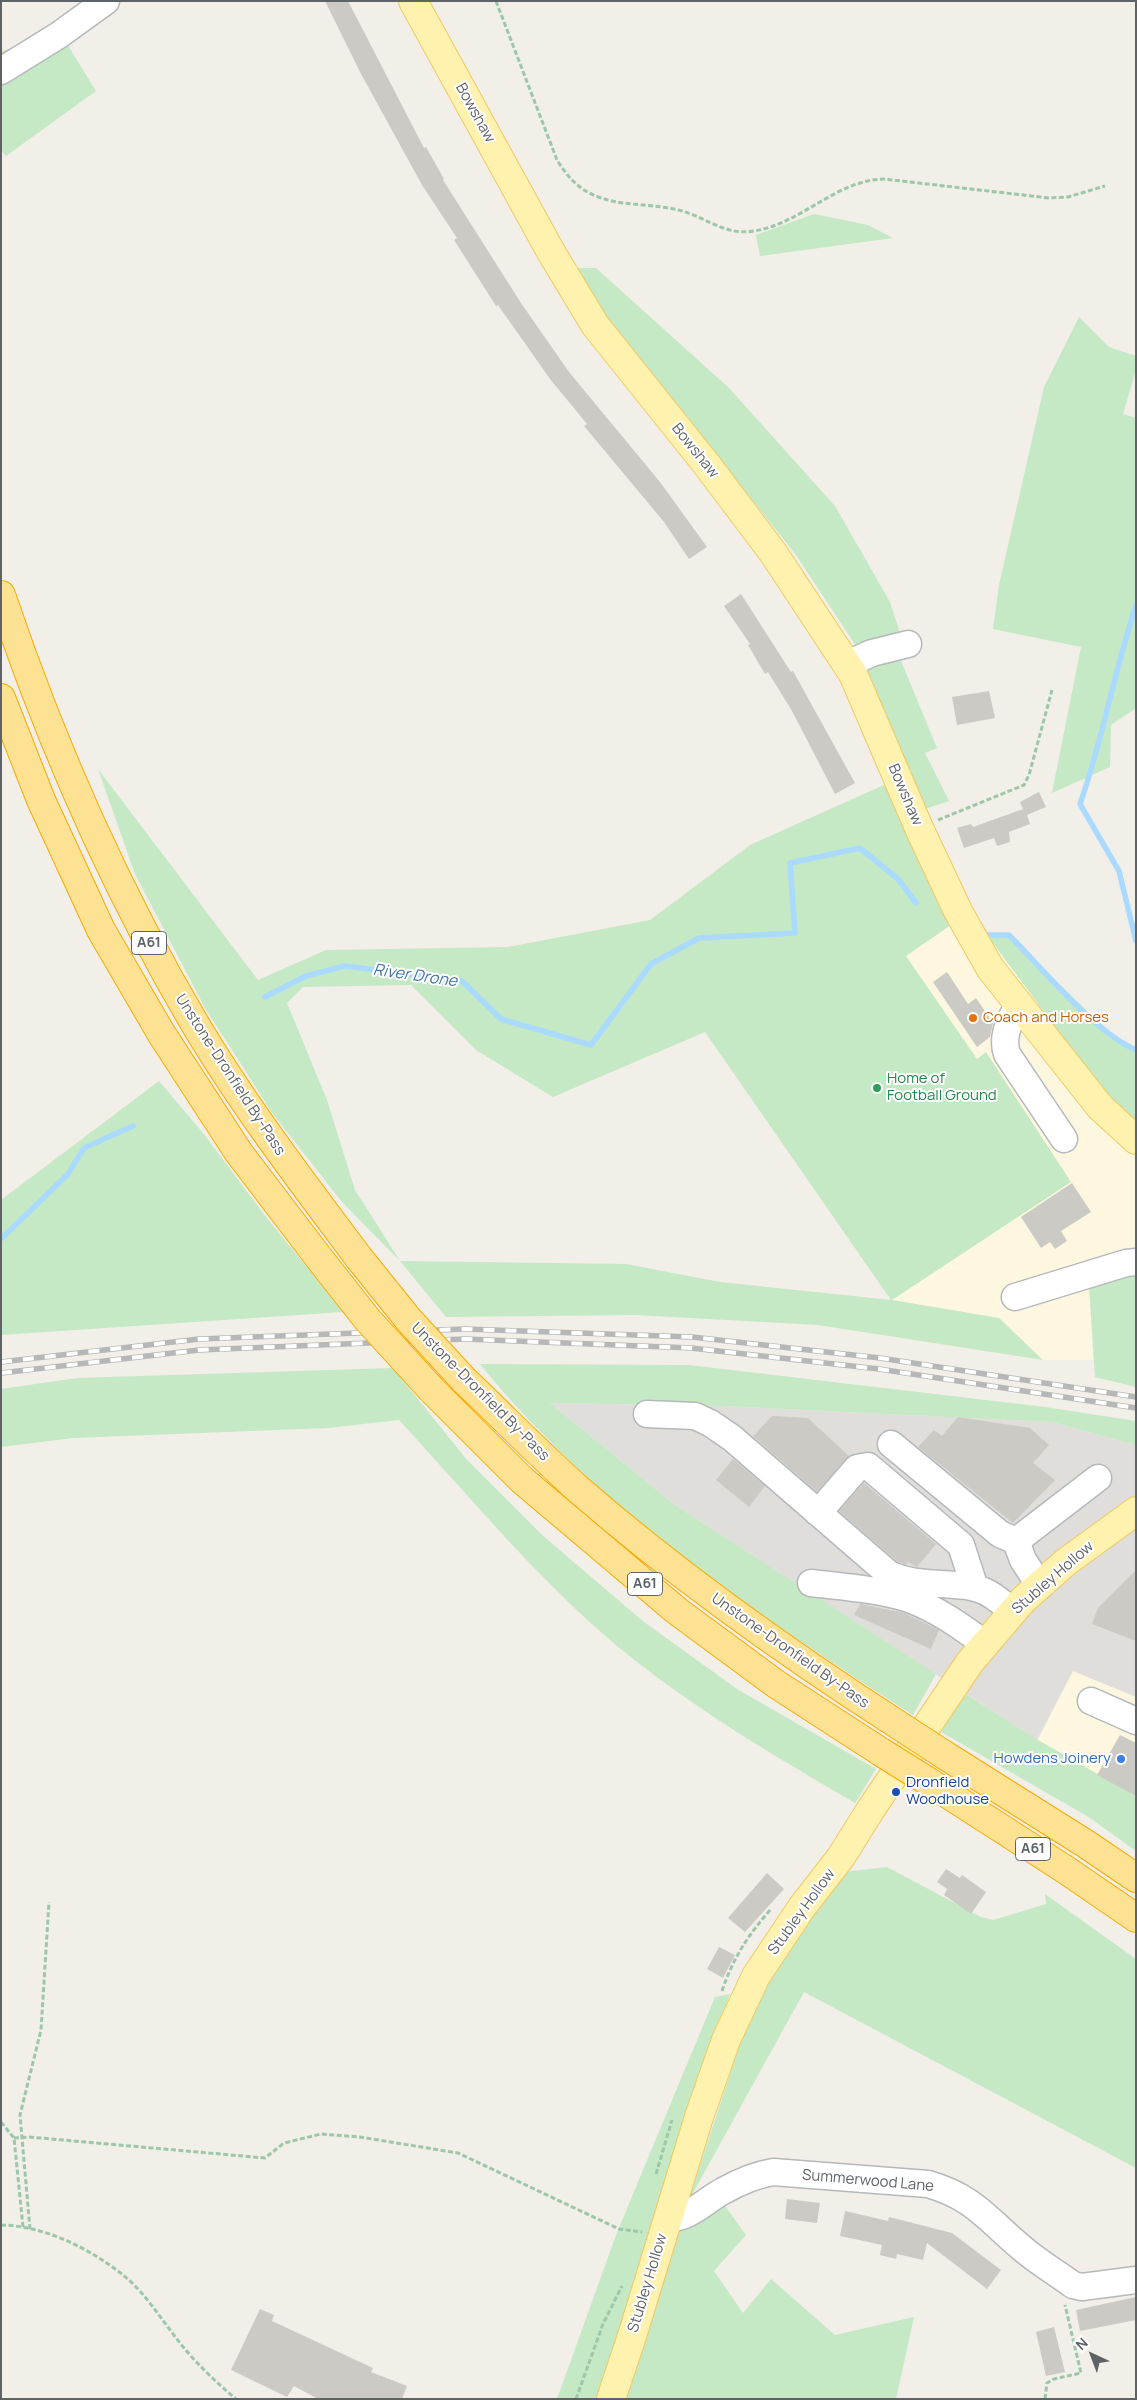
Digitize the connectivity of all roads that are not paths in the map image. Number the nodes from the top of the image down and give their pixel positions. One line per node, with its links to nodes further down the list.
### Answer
1 (106, 1): 3 (street)
2 (413, 1): 6 (main road, Bowshaw)
3 (1, 71)
4 (1, 594): 26 (highway, Unstone-Dronfield By-Pass / A61, bridge)
5 (908, 644): 6 (street)
6 (847, 664): 8 (main road, Bowshaw)
7 (1, 698): 27 (highway, Unstone-Dronfield By-Pass / A61, bridge)
8 (1018, 1005): 9 (street); 10 (main road, Bowshaw)
9 (1064, 1140)
10 (1136, 1140)
11 (1136, 1262): 12 (street)
12 (1015, 1297)
13 (647, 1414): 17 (street)
14 (891, 1444): 18 (street)
15 (1098, 1478): 18 (street)
16 (1136, 1511): 20 (main road, Stubley Hollow)
17 (818, 1513): 21 (street); 21 (street)
18 (1016, 1541): 20 (street)
19 (811, 1583): 23 (street)
20 (1040, 1586): 22 (main road, Stubley Hollow)
21 (975, 1588): 22 (street)
22 (1012, 1612): 23 (main road, Stubley Hollow)
23 (985, 1644): 28 (main road, Stubley Hollow)
24 (1091, 1701): 25 (street)
25 (1136, 1721)
26 (1136, 1878)
27 (1136, 1918)
28 (665, 2228): 29 (street, Summerwood Lane); 30 (main road, Stubley Hollow)
29 (1136, 2280)
30 (611, 2399)

